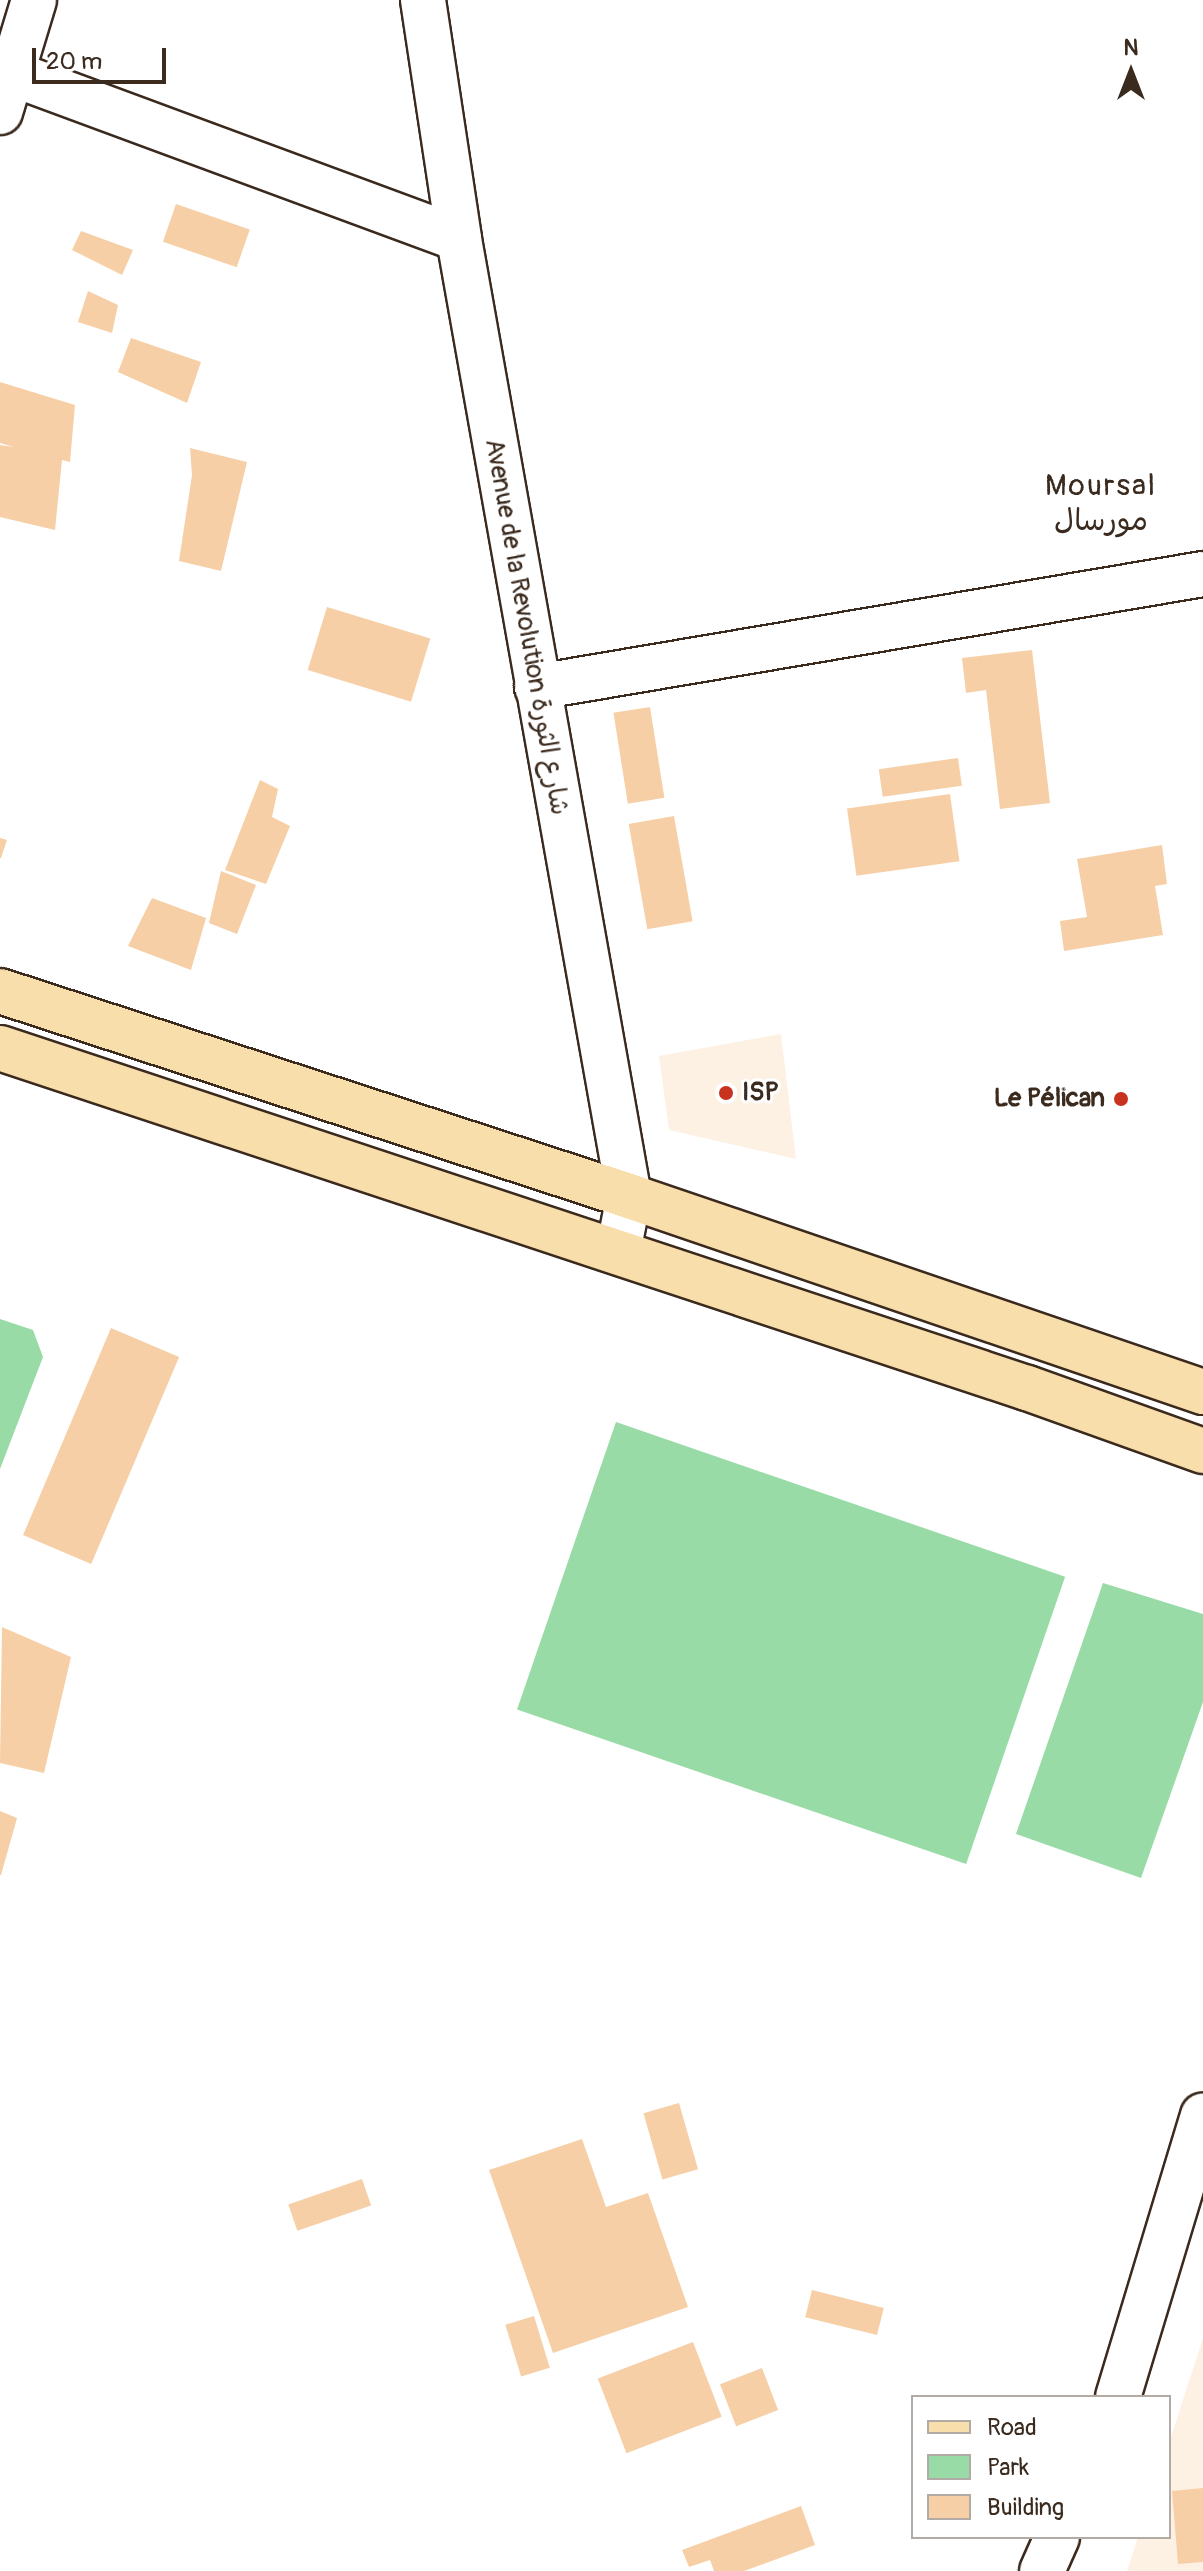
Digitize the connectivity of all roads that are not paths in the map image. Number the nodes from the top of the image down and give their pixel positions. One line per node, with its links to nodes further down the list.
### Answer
1 (34, 0): 3 (street)
2 (423, 0): 4 (street, Avenue de la Revolution شارع الثورة)
3 (4, 85): 4 (street)
4 (459, 239): 6 (street, Avenue de la Revolution شارع الثورة)
5 (1203, 574): 6 (street)
6 (537, 687): 9 (street, Avenue de la Revolution شارع الثورة)
7 (0, 991): 9 (main road)
8 (0, 1048): 10 (main road)
9 (629, 1196): 10 (street, Avenue de la Revolution شارع الثورة); 11 (main road)
10 (618, 1252): 12 (main road)
11 (1203, 1392)
12 (1203, 1451)
13 (1203, 2116): 14 (street)
14 (1119, 2395)
15 (1056, 2539): 16 (street)
16 (1042, 2571)

